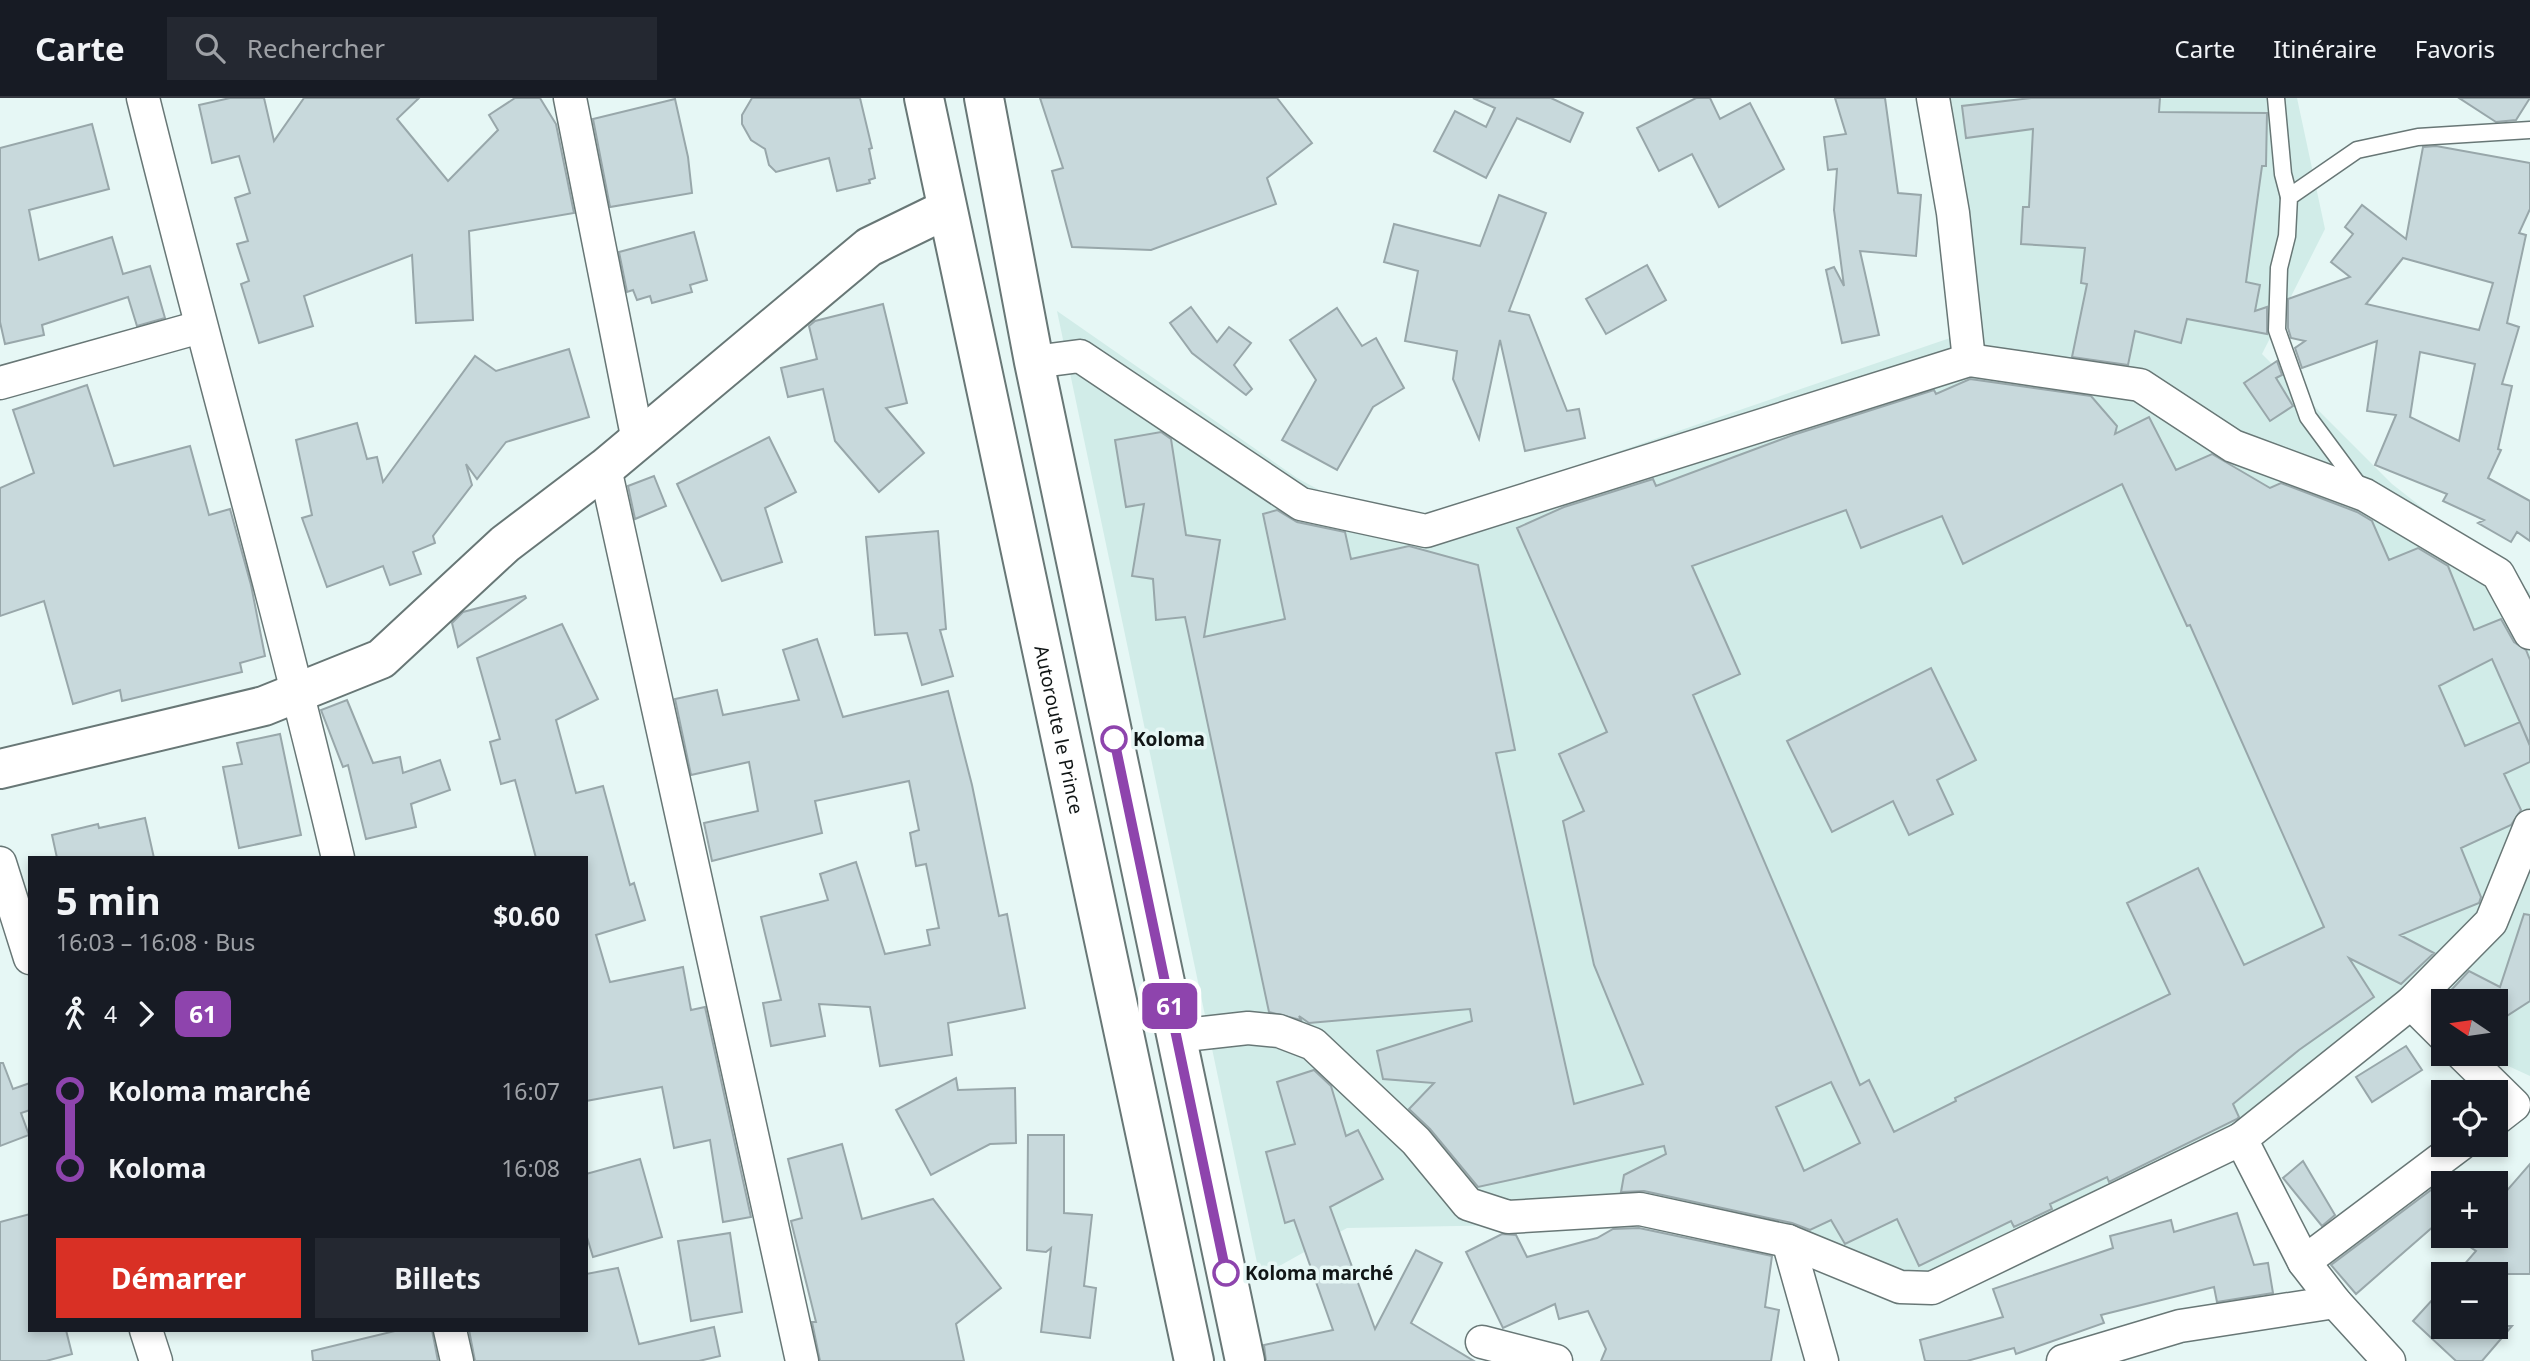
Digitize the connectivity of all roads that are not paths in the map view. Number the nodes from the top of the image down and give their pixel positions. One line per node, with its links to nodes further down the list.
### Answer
1 (144, 98): 10 (street)
2 (570, 98): 14 (street)
3 (924, 98): 9 (main road, Autoroute le Prince)
4 (985, 98): 12 (main road)
5 (1933, 98): 11 (street)
6 (2276, 98): 8 (lane)
7 (2530, 130): 8 (lane)
8 (2289, 197): 16 (lane)
9 (947, 209): 14 (main road); 40 (main road, Autoroute le Prince)
10 (200, 327): 13 (street); 18 (street)
11 (1969, 360): 12 (street); 16 (street)
12 (1034, 362): 26 (main road)
13 (0, 383)
14 (638, 440): 15 (main road)
15 (605, 468): 18 (main road); 39 (street)
16 (2365, 495): 17 (street)
17 (2530, 633)
18 (299, 692): 19 (main road); 21 (street)
19 (0, 769)
20 (2530, 826): 24 (street)
21 (338, 856)
22 (0, 863): 23 (street)
23 (28, 952)
24 (2411, 1003): 25 (street); 29 (street)
25 (2431, 1023)
26 (1176, 1036): 31 (street); 41 (main road)
27 (2474, 1066): 28 (street)
28 (2489, 1080)
29 (2241, 1139): 31 (street); 32 (street)
30 (2444, 1157): 32 (street)
31 (1788, 1241): 43 (street)
32 (2304, 1262): 33 (street)
33 (2335, 1302): 44 (street); 45 (street)
34 (147, 1332): 37 (street)
35 (450, 1332): 38 (street)
36 (1482, 1342): 42 (street)
37 (156, 1361)
38 (457, 1361)
39 (803, 1361)
40 (1194, 1361)
41 (1245, 1361)
42 (1556, 1361)
43 (1822, 1361)
44 (2063, 1361)
45 (2389, 1361)

